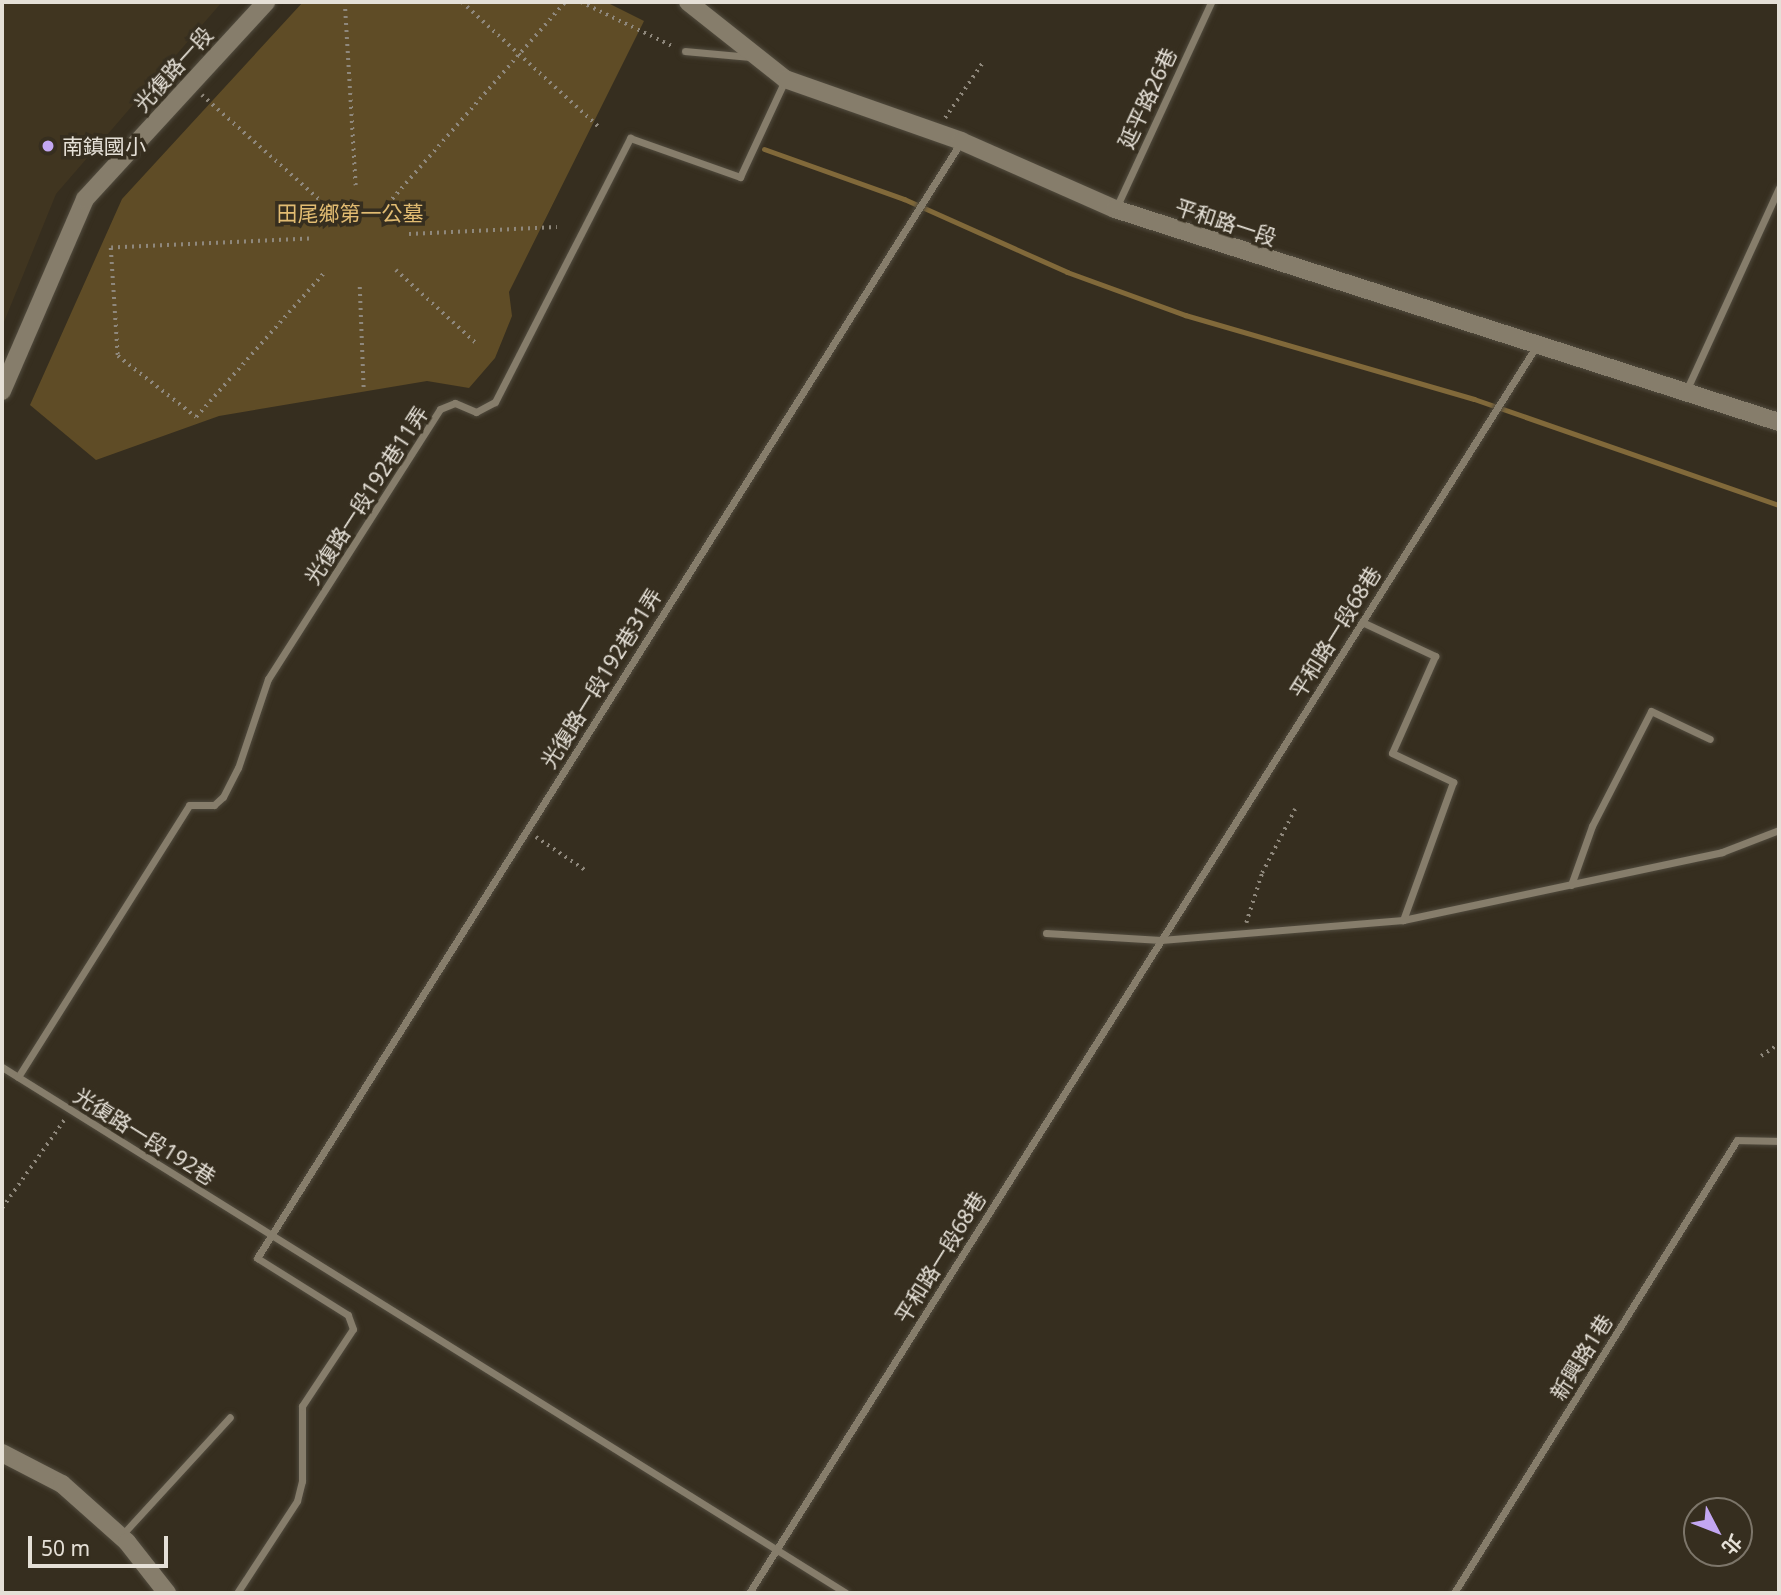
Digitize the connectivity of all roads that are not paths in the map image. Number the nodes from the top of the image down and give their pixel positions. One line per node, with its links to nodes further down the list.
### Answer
1 (266, 2): 11 (street, 光復路一段)
2 (688, 2): 5 (street, 平和路一段)
3 (1211, 2): 9 (lane, 延平路26巷)
4 (685, 51): 5 (lane)
5 (755, 58): 6 (street, 平和路一段)
6 (785, 79): 7 (street, 平和路一段); 22 (lane, 光復路一段192巷11弄)
7 (961, 141): 9 (street, 平和路一段); 24 (lane, 光復路一段192巷31弄)
8 (1779, 188): 12 (lane)
9 (1115, 209): 10 (street, 平和路一段)
10 (1538, 344): 12 (street, 平和路一段); 14 (lane, 平和路一段68巷)
11 (2, 391)
12 (1686, 391): 13 (street, 平和路一段)
13 (1779, 422)
14 (1362, 622): 18 (lane); 20 (lane, 平和路一段68巷)
15 (1710, 739): 17 (lane)
16 (1779, 831): 17 (lane)
17 (1572, 885): 18 (lane)
18 (1403, 920): 20 (lane)
19 (1045, 933): 20 (lane)
20 (1161, 940): 28 (lane, 平和路一段68巷)
21 (2, 1067): 22 (lane, 光復路一段192巷)
22 (18, 1077): 24 (lane, 光復路一段192巷)
23 (1779, 1141): 33 (lane, 新興路1巷)
24 (269, 1234): 28 (lane, 光復路一段192巷); 30 (lane)
25 (230, 1417): 27 (lane)
26 (2, 1453): 27 (street)
27 (121, 1536): 29 (street)
28 (776, 1550): 31 (lane, 平和路一段68巷); 32 (lane, 光復路一段192巷)
29 (167, 1593)
30 (237, 1593)
31 (749, 1593)
32 (846, 1593)
33 (1454, 1593)

